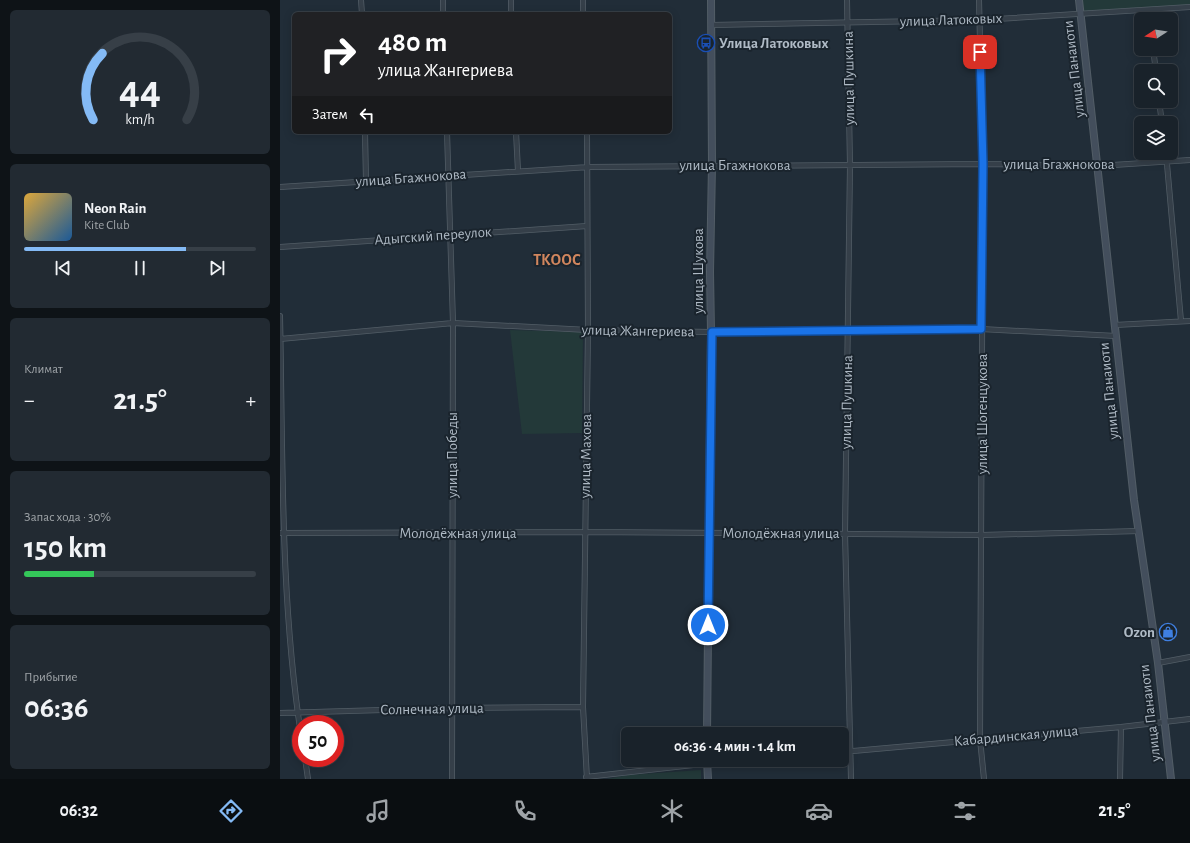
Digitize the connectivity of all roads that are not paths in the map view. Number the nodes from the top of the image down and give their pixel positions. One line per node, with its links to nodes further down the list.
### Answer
1 (361, 0): 11 (street)
2 (443, 0): 12 (street)
3 (511, 0): 13 (street)
4 (583, 0): 14 (street)
5 (711, 0): 18 (street, улица Шукова)
6 (847, 0): 17 (street, улица Пушкина)
7 (979, 0): 16 (street, улица Шогенцукова)
8 (1079, 0): 15 (street, улица Панаиоти)
9 (1190, 7): 10 (street, улица Латоковых)
10 (1148, 10): 15 (street, улица Латоковых)
11 (362, 12)
12 (443, 12)
13 (511, 12)
14 (583, 12)
15 (1080, 13): 16 (street, улица Латоковых); 28 (street, улица Панаиоти)
16 (980, 20): 17 (street, улица Латоковых); 25 (street, улица Шогенцукова)
17 (848, 23): 18 (street, улица Латоковых); 27 (street, улица Пушкина)
18 (711, 26): 26 (street, улица Шукова)
19 (365, 134): 32 (street)
20 (447, 134): 31 (street, улица Победы)
21 (516, 134): 30 (street)
22 (587, 134): 29 (street, улица Махова)
23 (1190, 160): 24 (street, улица Бгажнокова)
24 (1167, 162): 28 (street, улица Бгажнокова); 38 (street)
25 (983, 164): 27 (street, улица Бгажнокова); 28 (street, улица Бгажнокова); 42 (street, улица Шогенцукова)
26 (712, 165): 27 (street, улица Бгажнокова); 29 (street, улица Бгажнокова); 45 (street, улица Шукова)
27 (850, 165): 44 (street, улица Пушкина)
28 (1098, 166): 41 (street, улица Панаиоти)
29 (589, 167): 30 (street, улица Бгажнокова); 34 (street, улица Махова)
30 (518, 171): 31 (street, улица Бгажнокова)
31 (448, 175): 32 (street, улица Бгажнокова); 35 (street, улица Победы)
32 (366, 181): 33 (street, улица Бгажнокова)
33 (280, 187)
34 (587, 226): 35 (street, Адыгский переулок); 43 (street, улица Махова)
35 (450, 234): 36 (street, Адыгский переулок); 40 (street, улица Победы)
36 (280, 247)
37 (280, 316): 47 (street)
38 (1181, 321): 39 (street); 41 (street)
39 (1190, 321)
40 (453, 323): 43 (street, улица Жангериева); 47 (street, улица Жангериева); 53 (street, улица Победы)
41 (1115, 325): 46 (street, улица Панаиоти)
42 (981, 329): 44 (street, улица Жангериева); 46 (street, улица Жангериева); 54 (street, улица Шогенцукова)
43 (588, 330): 45 (street, улица Жангериева); 49 (street, улица Махова)
44 (848, 330): 45 (street, улица Жангериева); 52 (street, улица Пушкина)
45 (712, 332): 50 (street, улица Шукова)
46 (1116, 336): 48 (street, улица Панаиоти)
47 (280, 339): 51 (street)
48 (1139, 531): 54 (street, Молодёжная улица); 56 (street, улица Панаиоти)
49 (586, 532): 50 (street, Молодёжная улица); 53 (street, Молодёжная улица); 58 (street, улица Махова)
50 (708, 532): 52 (street, Молодёжная улица); 64 (street, улица Шукова)
51 (282, 533): 53 (street, Молодёжная улица); 59 (street)
52 (845, 533): 54 (street, Молодёжная улица); 65 (street, улица Пушкина)
53 (452, 534): 57 (street, улица Победы)
54 (982, 535): 67 (street, улица Шогенцукова)
55 (1190, 657): 56 (street)
56 (1158, 663): 63 (street, улица Панаиоти)
57 (451, 708): 58 (street, Солнечная улица); 59 (street, Солнечная улица); 74 (street, улица Победы)
58 (583, 708): 72 (street, улица Махова)
59 (297, 712): 60 (street, Солнечная улица); 61 (street)
60 (280, 713)
61 (298, 715)
62 (1190, 719): 63 (street, Кабардинская улица)
63 (1164, 722): 66 (street, Кабардинская улица); 79 (street, улица Панаиоти)
64 (707, 727)
65 (849, 727)
66 (1121, 727): 67 (street, Кабардинская улица); 78 (street)
67 (980, 739): 68 (street, Кабардинская улица); 77 (street, улица Шогенцукова)
68 (849, 752): 76 (street, улица Пушкина)
69 (306, 767): 73 (street)
70 (665, 767): 72 (street)
71 (707, 767): 75 (street)
72 (587, 778)
73 (308, 779)
74 (452, 779)
75 (708, 779)
76 (851, 779)
77 (984, 779)
78 (1120, 779)
79 (1171, 779)

